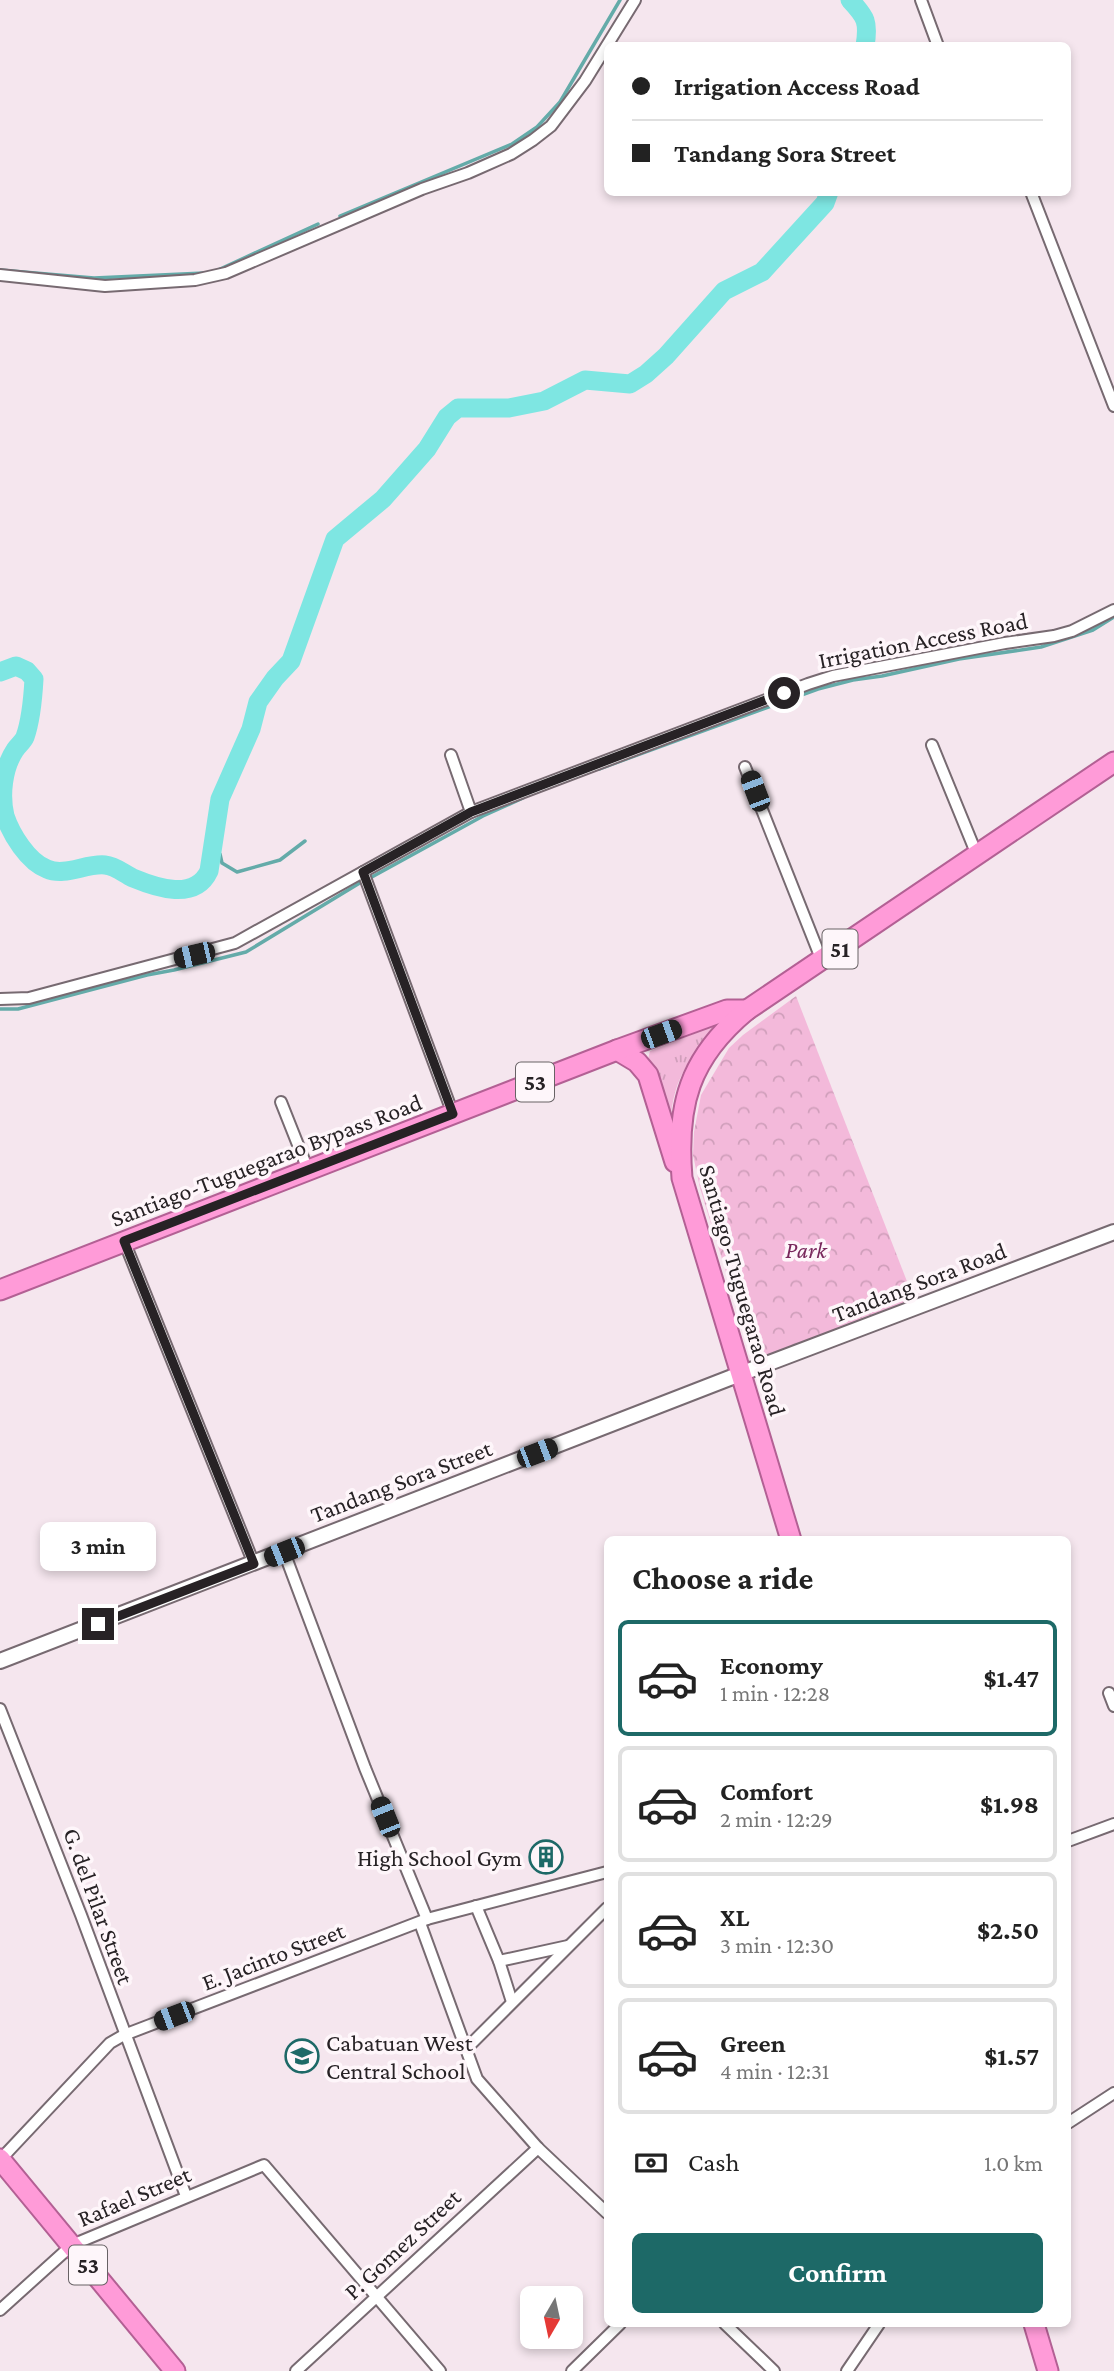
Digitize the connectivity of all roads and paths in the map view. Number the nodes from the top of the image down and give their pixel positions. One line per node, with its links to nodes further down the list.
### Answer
1 (635, 0): 3 (street)
2 (921, 0): 4 (street)
3 (609, 42)
4 (937, 42)
5 (604, 49): 7 (street)
6 (1033, 196): 8 (street)
7 (0, 275)
8 (1114, 406)
9 (1114, 610): 14 (street, Irrigation Access Road)
10 (932, 745): 15 (street)
11 (451, 755): 14 (street)
12 (1114, 762): 15 (highway, Santiago-Tuguegarao Road / 51)
13 (746, 767): 17 (street)
14 (471, 812): 16 (street, Irrigation Access Road)
15 (977, 855): 17 (highway, Santiago-Tuguegarao Road / 51)
16 (363, 872): 18 (street, Irrigation Access Road); 22 (street)
17 (822, 961): 19 (highway, Santiago-Tuguegarao Road / 51)
18 (0, 999)
19 (747, 1010): 20 (highway, Santiago-Tuguegarao Bypass Road / 53); 24 (highway, Santiago-Tuguegarao Road / 51)
20 (617, 1050): 22 (highway, Santiago-Tuguegarao Bypass Road / 53); 24 (highway)
21 (281, 1102): 23 (street)
22 (453, 1114): 23 (highway, Santiago-Tuguegarao Bypass Road / 53)
23 (308, 1170): 26 (highway, Santiago-Tuguegarao Bypass Road / 53)
24 (682, 1178): 28 (highway, Santiago-Tuguegarao Road / 51)
25 (1114, 1232): 28 (street, Tandang Sora Road)
26 (124, 1241): 27 (highway, Santiago-Tuguegarao Bypass Road / 53); 31 (street)
27 (0, 1290)
28 (740, 1374): 29 (highway, Santiago-Tuguegarao Road / 51); 30 (street, Tandang Sora Street)
29 (790, 1536)
30 (284, 1552): 31 (street, Tandang Sora Street); 41 (street)
31 (254, 1564): 32 (street, Tandang Sora Street)
32 (0, 1661)
33 (1109, 1693): 34 (street)
34 (1114, 1706)
35 (0, 1709): 45 (street, G. del Pilar Street)
36 (1114, 1824): 37 (street)
37 (1071, 1841)
38 (604, 1873): 39 (street, E. Jacinto Street)
39 (477, 1906): 41 (street, E. Jacinto Street); 43 (street)
40 (604, 1911): 42 (street)
41 (424, 1921): 45 (street, E. Jacinto Street); 46 (street)
42 (568, 1946): 43 (street); 44 (street)
43 (499, 1961): 44 (street)
44 (512, 2002): 46 (street)
45 (124, 2035): 50 (street, E. Jacinto Street); 51 (street, G. del Pilar Street)
46 (466, 2049): 49 (street)
47 (1114, 2093): 48 (street)
48 (1071, 2121)
49 (538, 2148): 52 (street); 54 (street, P. Gomez Street)
50 (0, 2160): 53 (highway, 53)
51 (186, 2196): 53 (street, Rafael Street); 54 (street, Rafael Street)
52 (604, 2210)
53 (72, 2245): 55 (street, Rafael Street); 60 (highway, 53)
54 (377, 2295): 61 (street, P. Gomez Street); 62 (street)
55 (0, 2310)
56 (617, 2327): 63 (street)
57 (728, 2327): 64 (street)
58 (877, 2327): 65 (street)
59 (1035, 2327): 66 (highway)
60 (175, 2371)
61 (296, 2371)
62 (440, 2371)
63 (572, 2371)
64 (774, 2371)
65 (847, 2371)
66 (1048, 2371)

